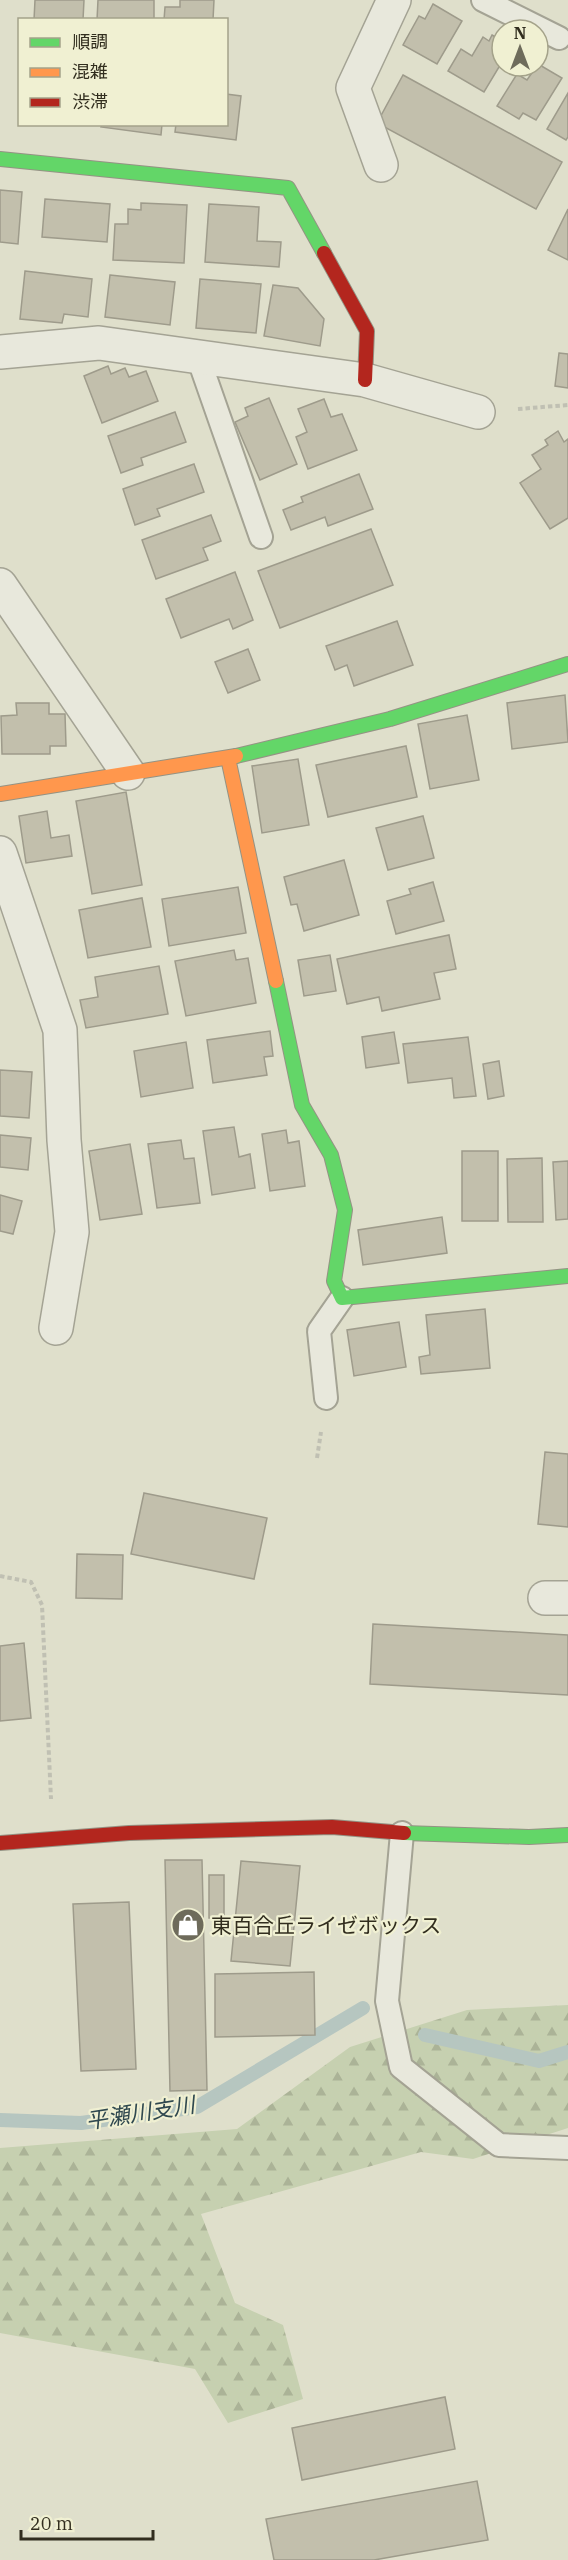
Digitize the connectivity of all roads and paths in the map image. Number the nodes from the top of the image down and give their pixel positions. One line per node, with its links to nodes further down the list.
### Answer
1 (394, 0): 5 (street)
2 (483, 0): 3 (lane)
3 (559, 38)
4 (0, 159): 8 (street)
5 (381, 165)
6 (0, 352): 7 (street)
7 (198, 357): 8 (street); 11 (lane)
8 (364, 380): 10 (street)
9 (568, 405): 10 (path)
10 (478, 412)
11 (261, 537)
12 (0, 585): 15 (street)
13 (568, 664): 14 (street)
14 (228, 758): 15 (street); 19 (street)
15 (128, 773): 16 (street)
16 (0, 794)
17 (0, 853): 20 (street)
18 (568, 1276): 19 (street)
19 (342, 1298): 21 (lane)
20 (56, 1328)
21 (326, 1398)
22 (0, 1576): 23 (path)
23 (51, 1803)
24 (402, 1833): 25 (street); 26 (street); 27 (lane)
25 (568, 1835)
26 (0, 1844)
27 (568, 2148)

